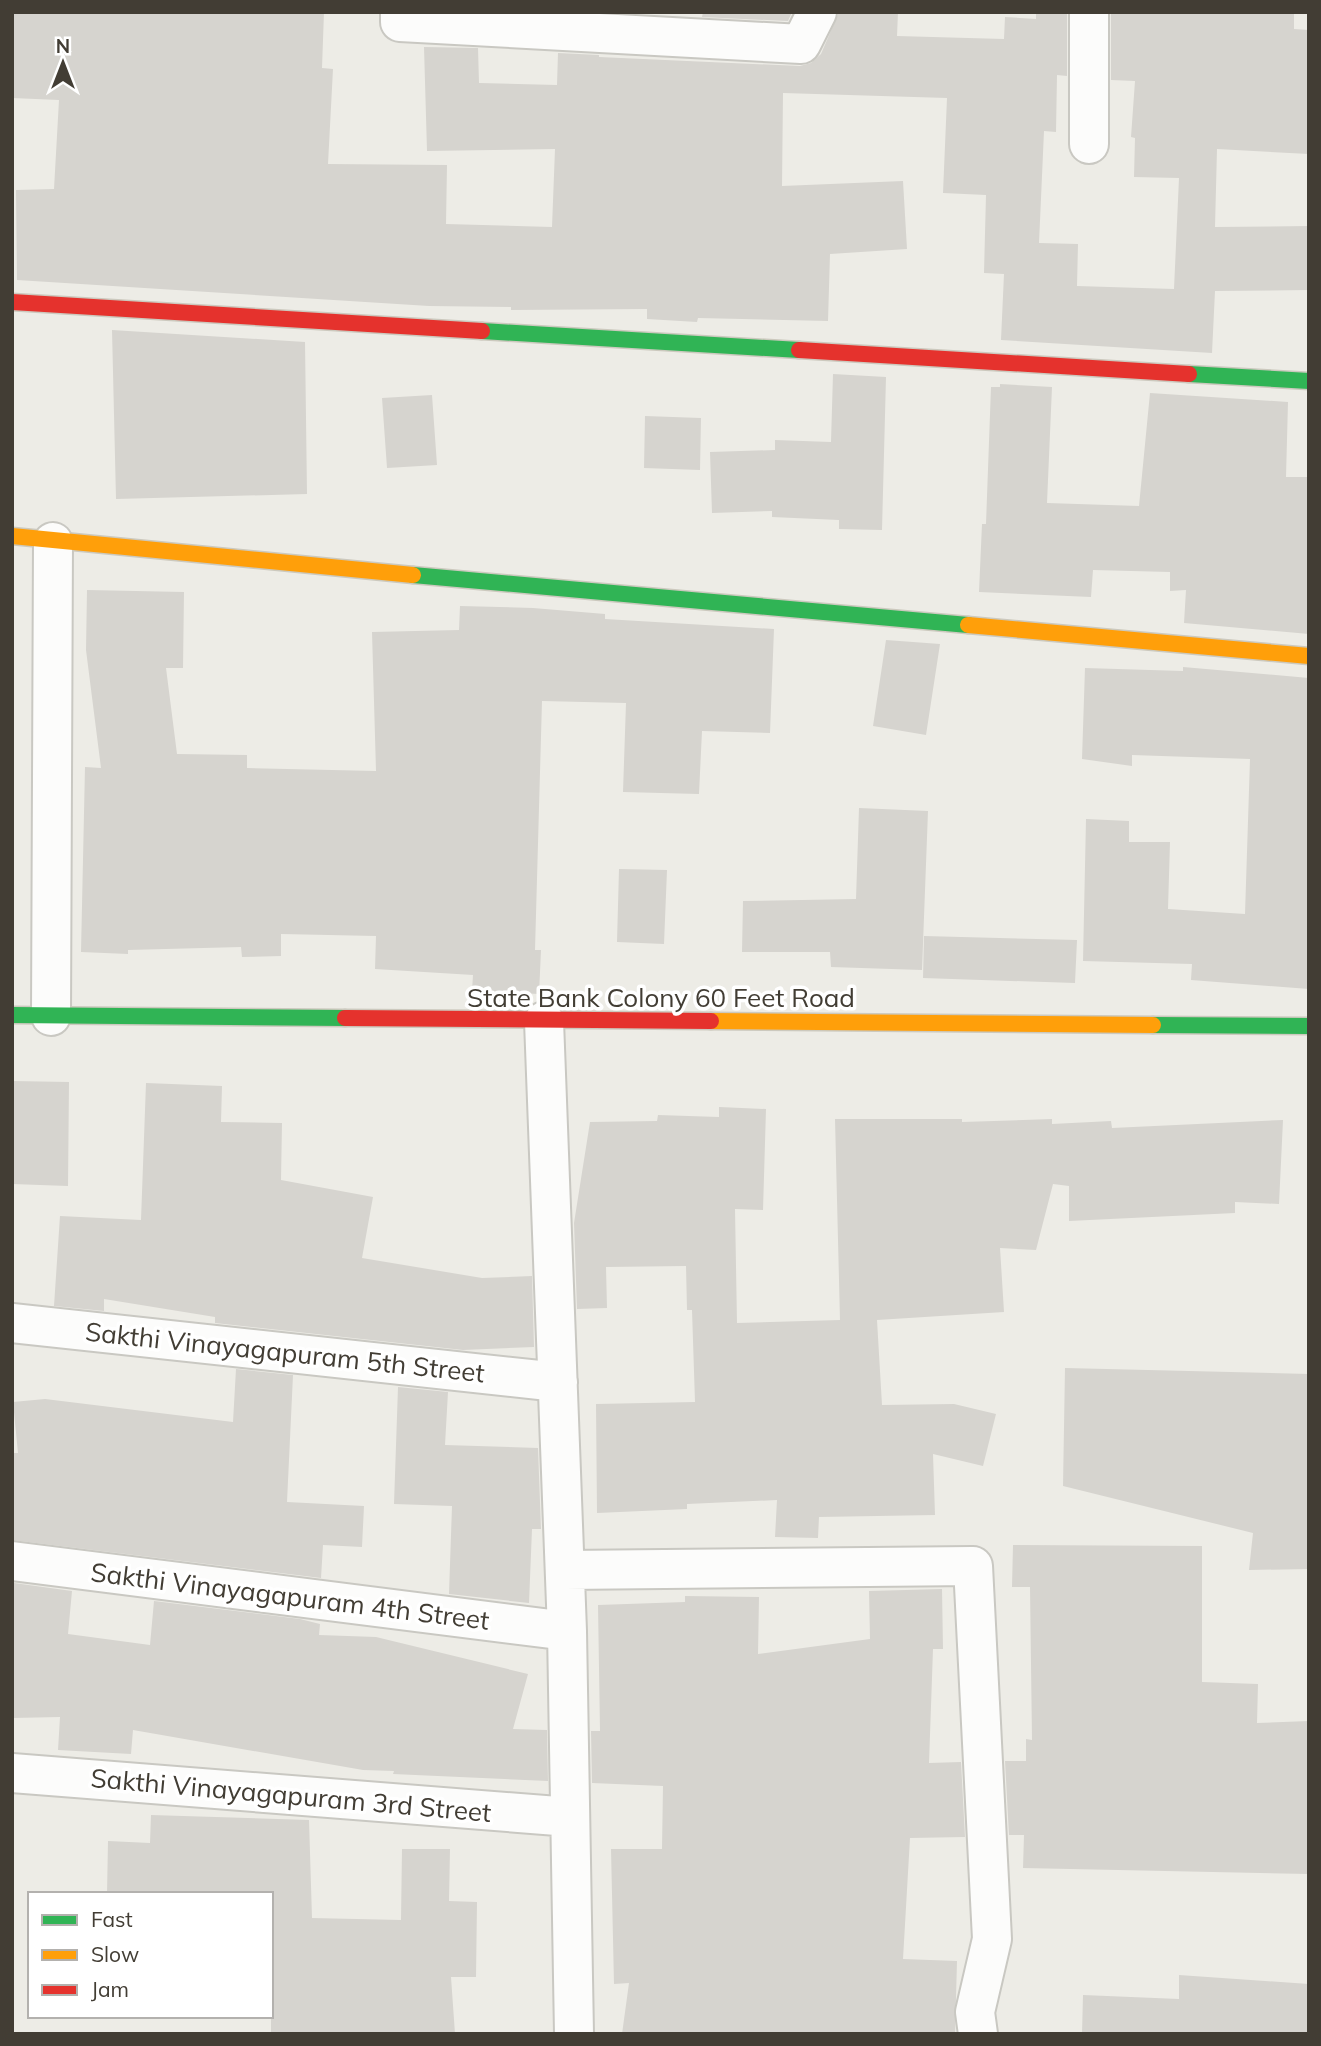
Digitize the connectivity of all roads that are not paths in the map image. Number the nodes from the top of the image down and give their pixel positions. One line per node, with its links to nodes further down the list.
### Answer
1 (400, 12): 2 (street)
2 (817, 12)
3 (1089, 12): 4 (street)
4 (1089, 144)
5 (12, 302): 6 (street)
6 (1309, 381)
7 (12, 536): 8 (street)
8 (53, 542): 9 (street); 11 (street)
9 (1309, 656)
10 (12, 1016): 11 (street, State Bank Colony 60 Feet Road)
11 (51, 1016): 12 (street, State Bank Colony 60 Feet Road)
12 (544, 1021): 13 (street, State Bank Colony 60 Feet Road); 15 (street)
13 (1309, 1026)
14 (12, 1323): 15 (street, Sakthi Vinayagapuram 5th Street)
15 (558, 1382): 17 (street)
16 (12, 1560): 18 (street, Sakthi Vinayagapuram 4th Street)
17 (565, 1570): 18 (street); 22 (street)
18 (567, 1631): 20 (street)
19 (12, 1773): 20 (street, Sakthi Vinayagapuram 3rd Street)
20 (570, 1817): 21 (street)
21 (574, 2034)
22 (978, 2034)

